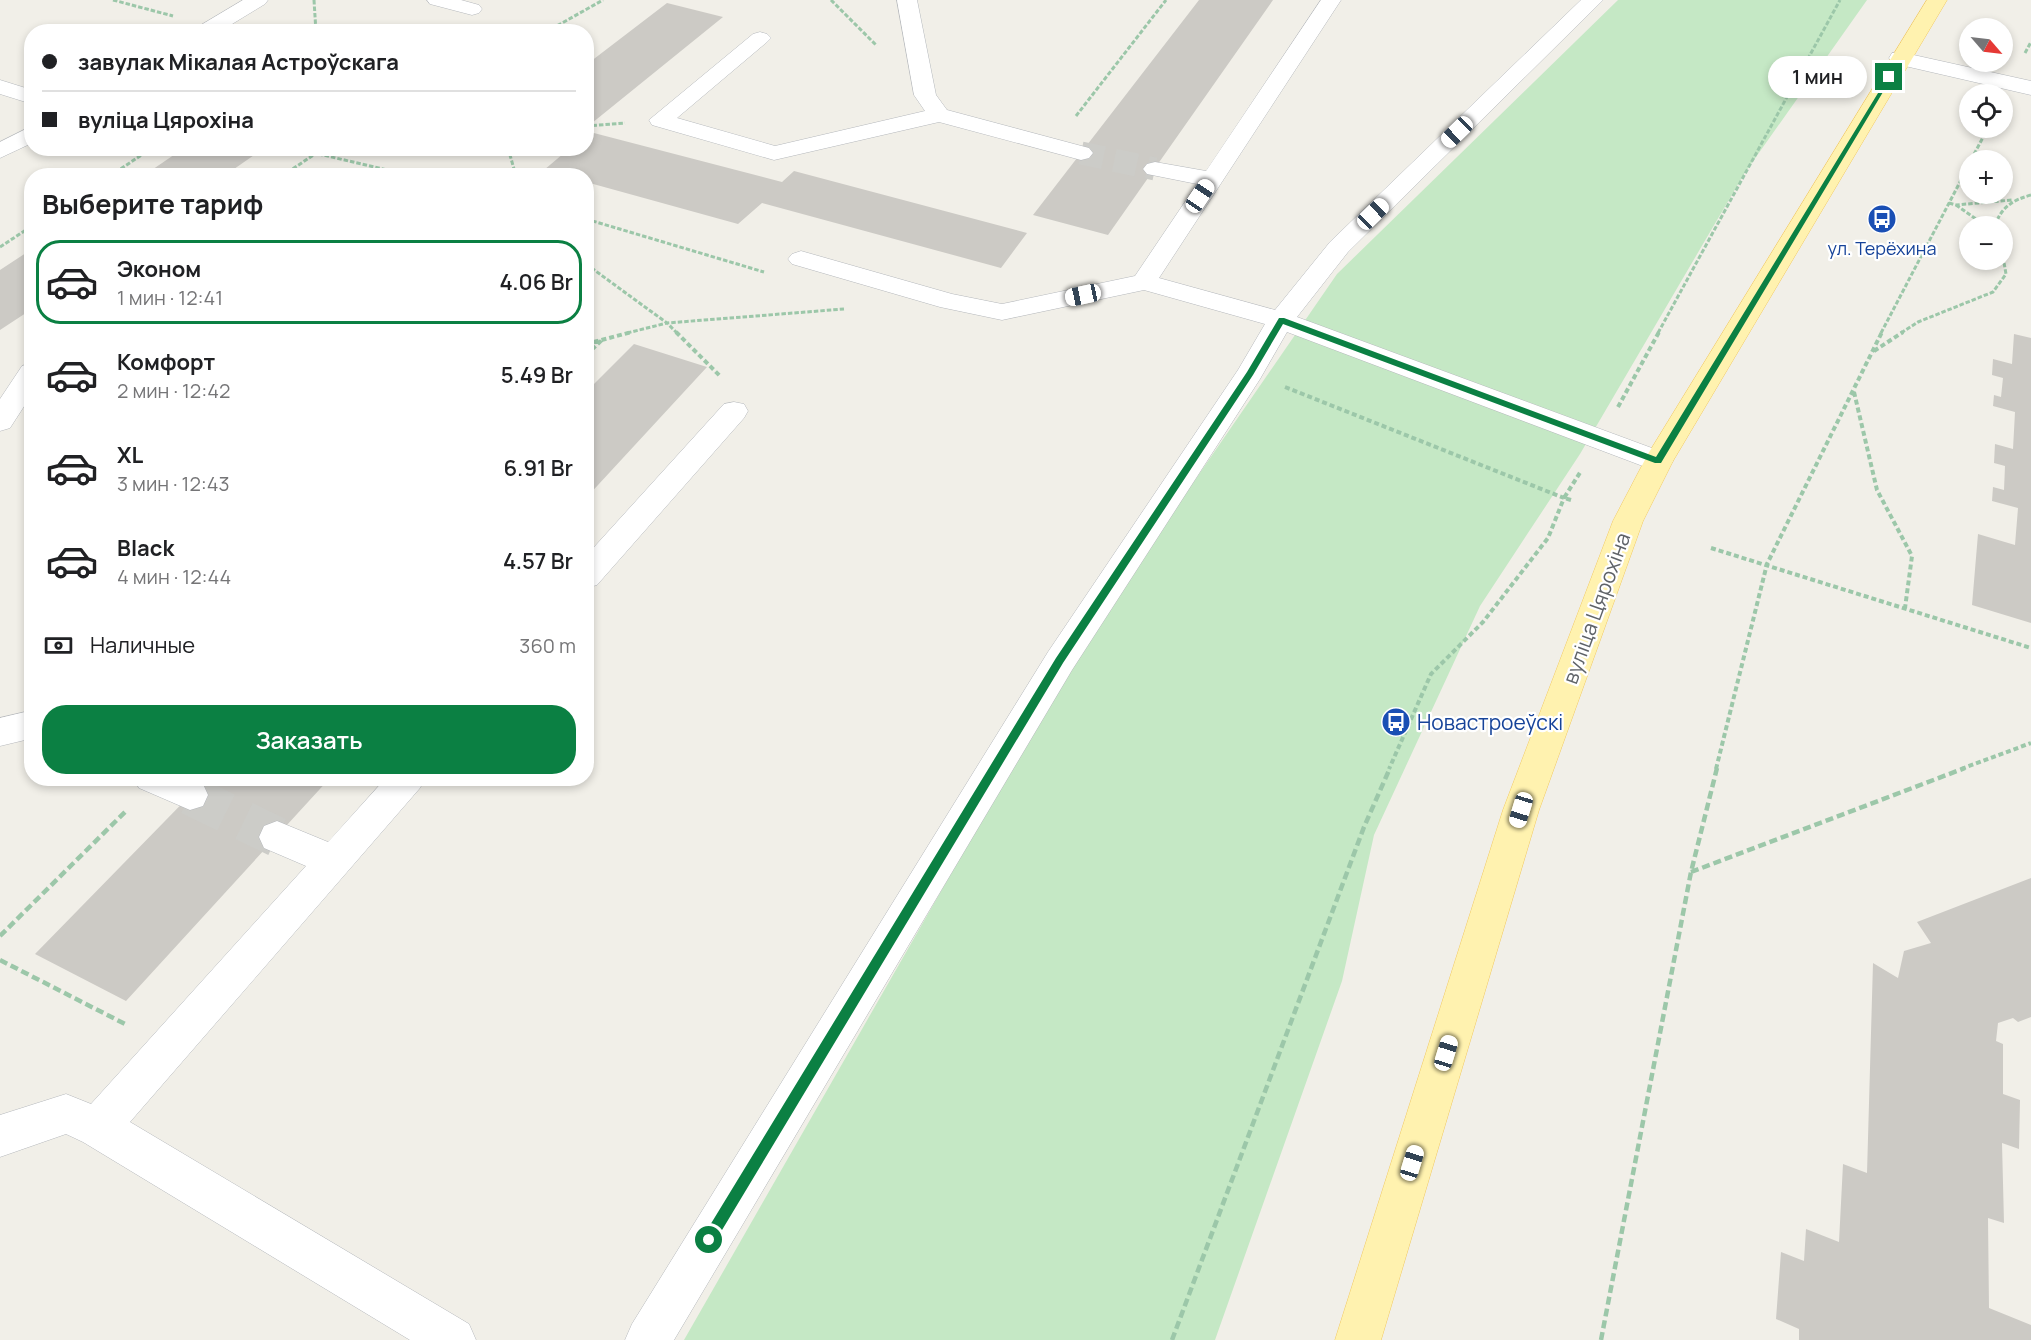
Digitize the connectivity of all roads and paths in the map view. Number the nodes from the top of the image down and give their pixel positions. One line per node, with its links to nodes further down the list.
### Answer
1 (113, 0): 13 (path)
2 (258, 0): 14 (street)
3 (315, 0): 15 (path)
4 (437, 0): 12 (street)
5 (603, 0): 16 (path)
6 (907, 0): 22 (street)
7 (1166, 0): 24 (path)
8 (1331, 0): 34 (street)
9 (1593, 0): 52 (street)
10 (1840, 0): 63 (path)
11 (1937, 0): 18 (main road, вуліца Цярохіна)
12 (472, 9)
13 (191, 24)
14 (216, 24)
15 (316, 24)
16 (560, 24)
17 (760, 38): 22 (street)
18 (1900, 58): 20 (street); 64 (main road, вуліца Цярохіна)
19 (0, 87): 21 (street)
20 (2031, 88)
21 (24, 94)
22 (939, 115): 24 (street)
23 (24, 138): 25 (street)
24 (1054, 145): 26 (street)
25 (0, 152)
26 (1081, 153)
27 (140, 156): 30 (path)
28 (309, 156): 31 (path)
29 (321, 156): 32 (path)
30 (122, 168)
31 (293, 168)
32 (376, 168)
33 (1155, 169): 34 (street)
34 (1212, 179): 50 (street)
35 (1959, 183): 38 (path)
36 (2031, 195): 37 (path)
37 (2013, 200)
38 (1949, 203): 41 (path); 57 (path)
39 (1967, 204): 41 (path)
40 (2008, 204): 43 (path)
41 (1956, 205): 42 (path)
42 (1972, 216)
43 (1998, 216)
44 (594, 221): 47 (path)
45 (24, 231): 46 (path)
46 (0, 247)
47 (812, 262): 50 (street)
48 (594, 270): 53 (path)
49 (2005, 270): 57 (path)
50 (1144, 282): 52 (street)
51 (855, 308): 53 (path)
52 (1281, 320): 58 (street); 63 (street)
53 (667, 323): 54 (path); 61 (path)
54 (602, 339): 55 (path); 56 (path)
55 (594, 342)
56 (594, 347)
57 (1874, 351): 60 (path)
58 (1250, 373): 65 (path); 88 (street)
59 (24, 384): 62 (street)
60 (1854, 391): 68 (path); 70 (path)
61 (734, 411): 69 (street)
62 (0, 421)
63 (1600, 439): 64 (street); 65 (path)
64 (1658, 461): 90 (main road, вуліца Цярохіна)
65 (1564, 498): 66 (path); 89 (path)
66 (1571, 500)
67 (1711, 548): 68 (path)
68 (1767, 564): 70 (path); 81 (path)
69 (594, 568)
70 (1905, 608): 71 (path)
71 (2031, 648)
72 (24, 726): 73 (street)
73 (0, 732)
74 (2031, 743): 81 (path)
75 (148, 786): 82 (path)
76 (168, 786): 78 (street)
77 (401, 786): 80 (street)
78 (190, 795)
79 (277, 837): 80 (street)
80 (334, 861): 84 (street)
81 (1691, 872): 91 (path)
82 (0, 936)
83 (0, 960): 84 (path)
84 (170, 1047): 85 (street)
85 (98, 1127): 86 (street); 87 (street)
86 (0, 1136)
87 (453, 1340)
88 (648, 1340)
89 (1172, 1340)
90 (1358, 1340)
91 (1601, 1340)

